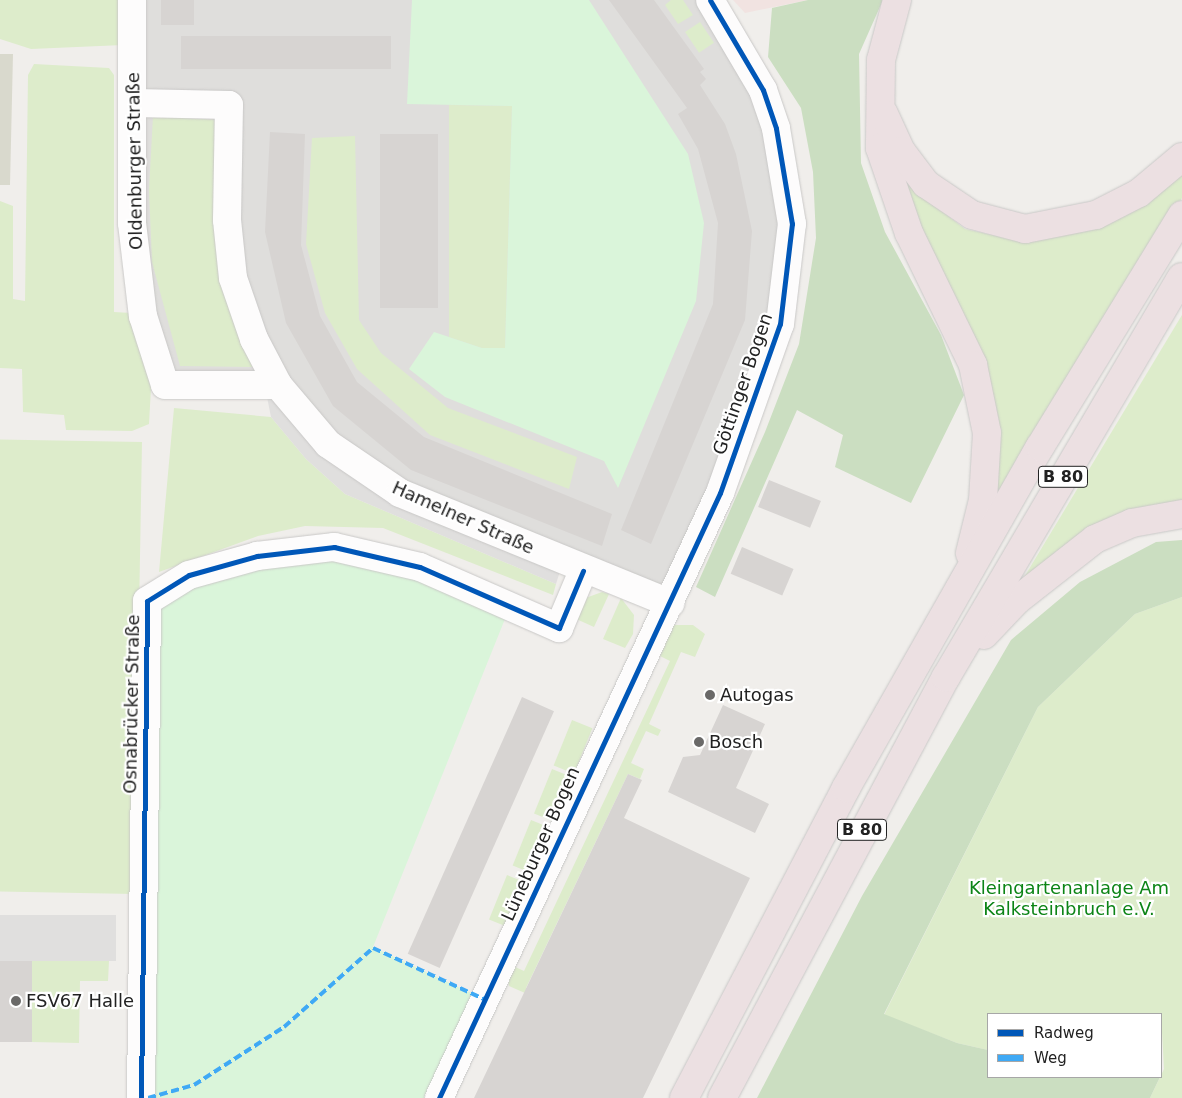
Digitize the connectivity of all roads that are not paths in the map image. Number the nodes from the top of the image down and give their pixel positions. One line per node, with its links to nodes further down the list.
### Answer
1 (132, 0): 4 (street, Oldenburger Straße)
2 (710, 0): 13 (street, Göttinger Bogen)
3 (897, 0): 5 (highway)
4 (135, 103): 9 (street, Hamelner Straße); 9 (street, Oldenburger Straße)
5 (881, 106): 6 (highway); 12 (highway)
6 (1182, 157)
7 (1182, 215): 12 (highway, B 80)
8 (1182, 277): 14 (highway, B 80)
9 (278, 385): 11 (street, Hamelner Straße)
10 (1182, 514): 14 (highway)
11 (583, 571): 13 (street, Hamelner Straße); 15 (street, Osnabrücker Straße)
12 (960, 590): 17 (highway, B 80)
13 (670, 603): 16 (street, Lüneburger Bogen)
14 (946, 677): 18 (highway, B 80)
15 (141, 1098)
16 (439, 1098)
17 (684, 1098)
18 (722, 1098)

